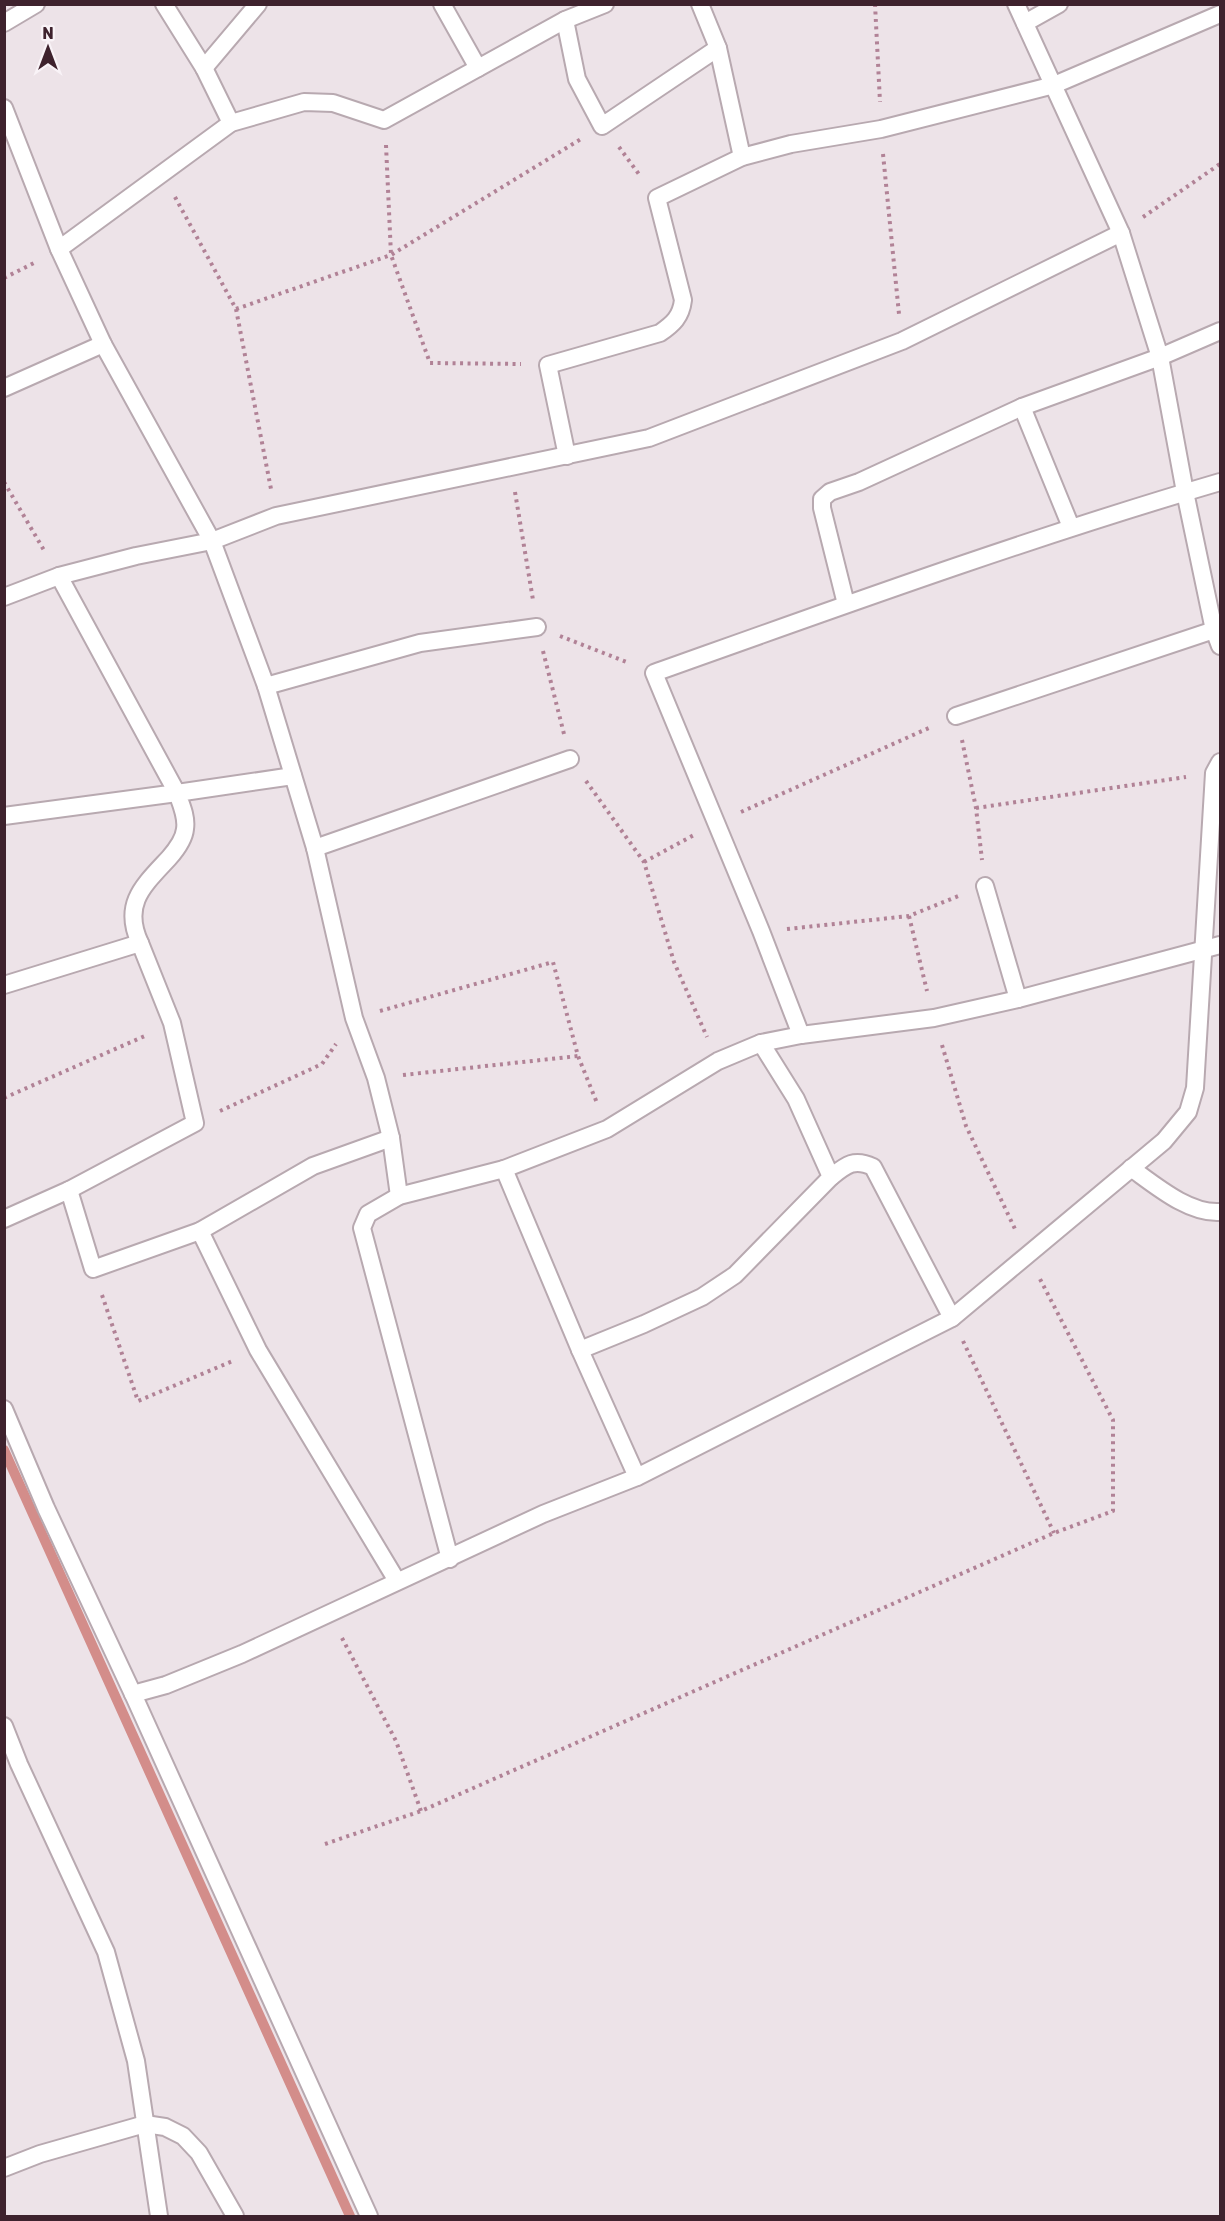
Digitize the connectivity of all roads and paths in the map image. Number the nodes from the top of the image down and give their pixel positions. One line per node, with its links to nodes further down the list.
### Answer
1 (36, 4): 12 (street)
2 (164, 4): 15 (street)
3 (258, 4): 15 (street)
4 (442, 4): 16 (street)
5 (605, 4): 11 (street)
6 (700, 4): 14 (street)
7 (875, 4): 22 (path)
8 (1016, 4): 13 (street)
9 (1059, 4): 13 (street)
10 (1221, 14): 17 (street)
11 (565, 20): 16 (street); 21 (street)
12 (4, 23)
13 (1025, 23): 17 (street)
14 (718, 48): 21 (street); 23 (street)
15 (204, 68): 20 (street)
16 (478, 68): 19 (street)
17 (1054, 85): 22 (street); 27 (street)
18 (4, 108): 28 (street)
19 (384, 120): 20 (street); 29 (path)
20 (231, 123): 25 (street)
21 (602, 126): 26 (path); 29 (path)
22 (881, 129): 23 (street); 33 (path)
23 (742, 157): 26 (street)
24 (1221, 164): 27 (path)
25 (162, 174): 28 (street); 31 (path)
26 (657, 198): 36 (street)
27 (1120, 233): 33 (street); 35 (street)
28 (59, 249): 30 (path); 34 (street)
29 (391, 255): 31 (path); 36 (path)
30 (4, 278)
31 (236, 309): 44 (path)
32 (1221, 331): 35 (street)
33 (902, 341): 39 (street)
34 (103, 344): 37 (street); 46 (street)
35 (1160, 357): 38 (street); 43 (street)
36 (548, 365): 39 (street)
37 (4, 388)
38 (1022, 407): 45 (street); 49 (street)
39 (567, 456): 40 (street)
40 (511, 468): 44 (street); 50 (path)
41 (4, 482): 47 (path)
42 (1221, 482): 43 (street)
43 (1185, 492): 45 (street); 51 (street)
44 (276, 516): 46 (street)
45 (1071, 527): 49 (street)
46 (212, 541): 47 (street); 53 (street)
47 (59, 576): 48 (street); 58 (street)
48 (4, 597)
49 (846, 604): 52 (street)
50 (537, 627): 52 (path); 53 (street); 55 (path)
51 (1217, 638): 54 (street)
52 (654, 673): 61 (street)
53 (266, 686): 57 (street)
54 (956, 716): 59 (path); 61 (path)
55 (570, 759): 62 (street); 63 (path)
56 (1217, 768): 59 (path); 69 (street)
57 (293, 776): 58 (street); 62 (street)
58 (177, 793): 60 (street); 67 (street)
59 (976, 808): 64 (path)
60 (4, 816)
61 (715, 824): 63 (path); 66 (street)
62 (315, 848): 72 (street)
63 (644, 862): 78 (path)
64 (985, 886): 65 (path); 71 (street)
65 (909, 916): 66 (path); 73 (path)
66 (761, 932): 75 (street)
67 (140, 944): 70 (street); 74 (street)
68 (1221, 945): 69 (street)
69 (1203, 950): 71 (street); 84 (street)
70 (4, 985)
71 (1018, 999): 73 (street)
72 (354, 1018): 77 (path); 79 (street); 81 (path)
73 (934, 1018): 75 (street); 92 (path)
74 (172, 1023): 80 (path); 81 (street)
75 (801, 1035): 76 (street)
76 (761, 1043): 78 (street); 86 (street)
77 (578, 1056): 79 (path); 82 (path)
78 (718, 1061): 82 (street)
79 (376, 1078): 83 (street)
80 (4, 1098)
81 (195, 1123): 87 (street)
82 (607, 1129): 85 (street)
83 (391, 1138): 88 (street); 91 (street)
84 (1131, 1168): 89 (street); 92 (street)
85 (504, 1169): 88 (street); 96 (street)
86 (831, 1177): 94 (street); 96 (street)
87 (69, 1191): 90 (street); 93 (street)
88 (399, 1196): 100 (street)
89 (1221, 1212)
90 (4, 1219)
91 (200, 1231): 93 (street); 95 (street)
92 (1027, 1254): 94 (street); 99 (path)
93 (93, 1269): 95 (path)
94 (952, 1318): 98 (street); 99 (path)
95 (258, 1350): 101 (street)
96 (580, 1350): 98 (street)
97 (4, 1410): 103 (street)
98 (637, 1477): 100 (street)
99 (1054, 1533): 106 (path)
100 (450, 1559): 101 (street)
101 (397, 1581): 102 (street)
102 (329, 1614): 103 (street); 106 (path)
103 (133, 1694): 112 (street)
104 (4, 1726): 105 (street)
105 (12, 1768): 108 (street)
106 (421, 1811): 107 (path)
107 (325, 1844)
108 (145, 2124): 109 (street); 110 (street); 111 (street)
109 (4, 2168)
110 (159, 2217)
111 (235, 2217)
112 (369, 2217)

